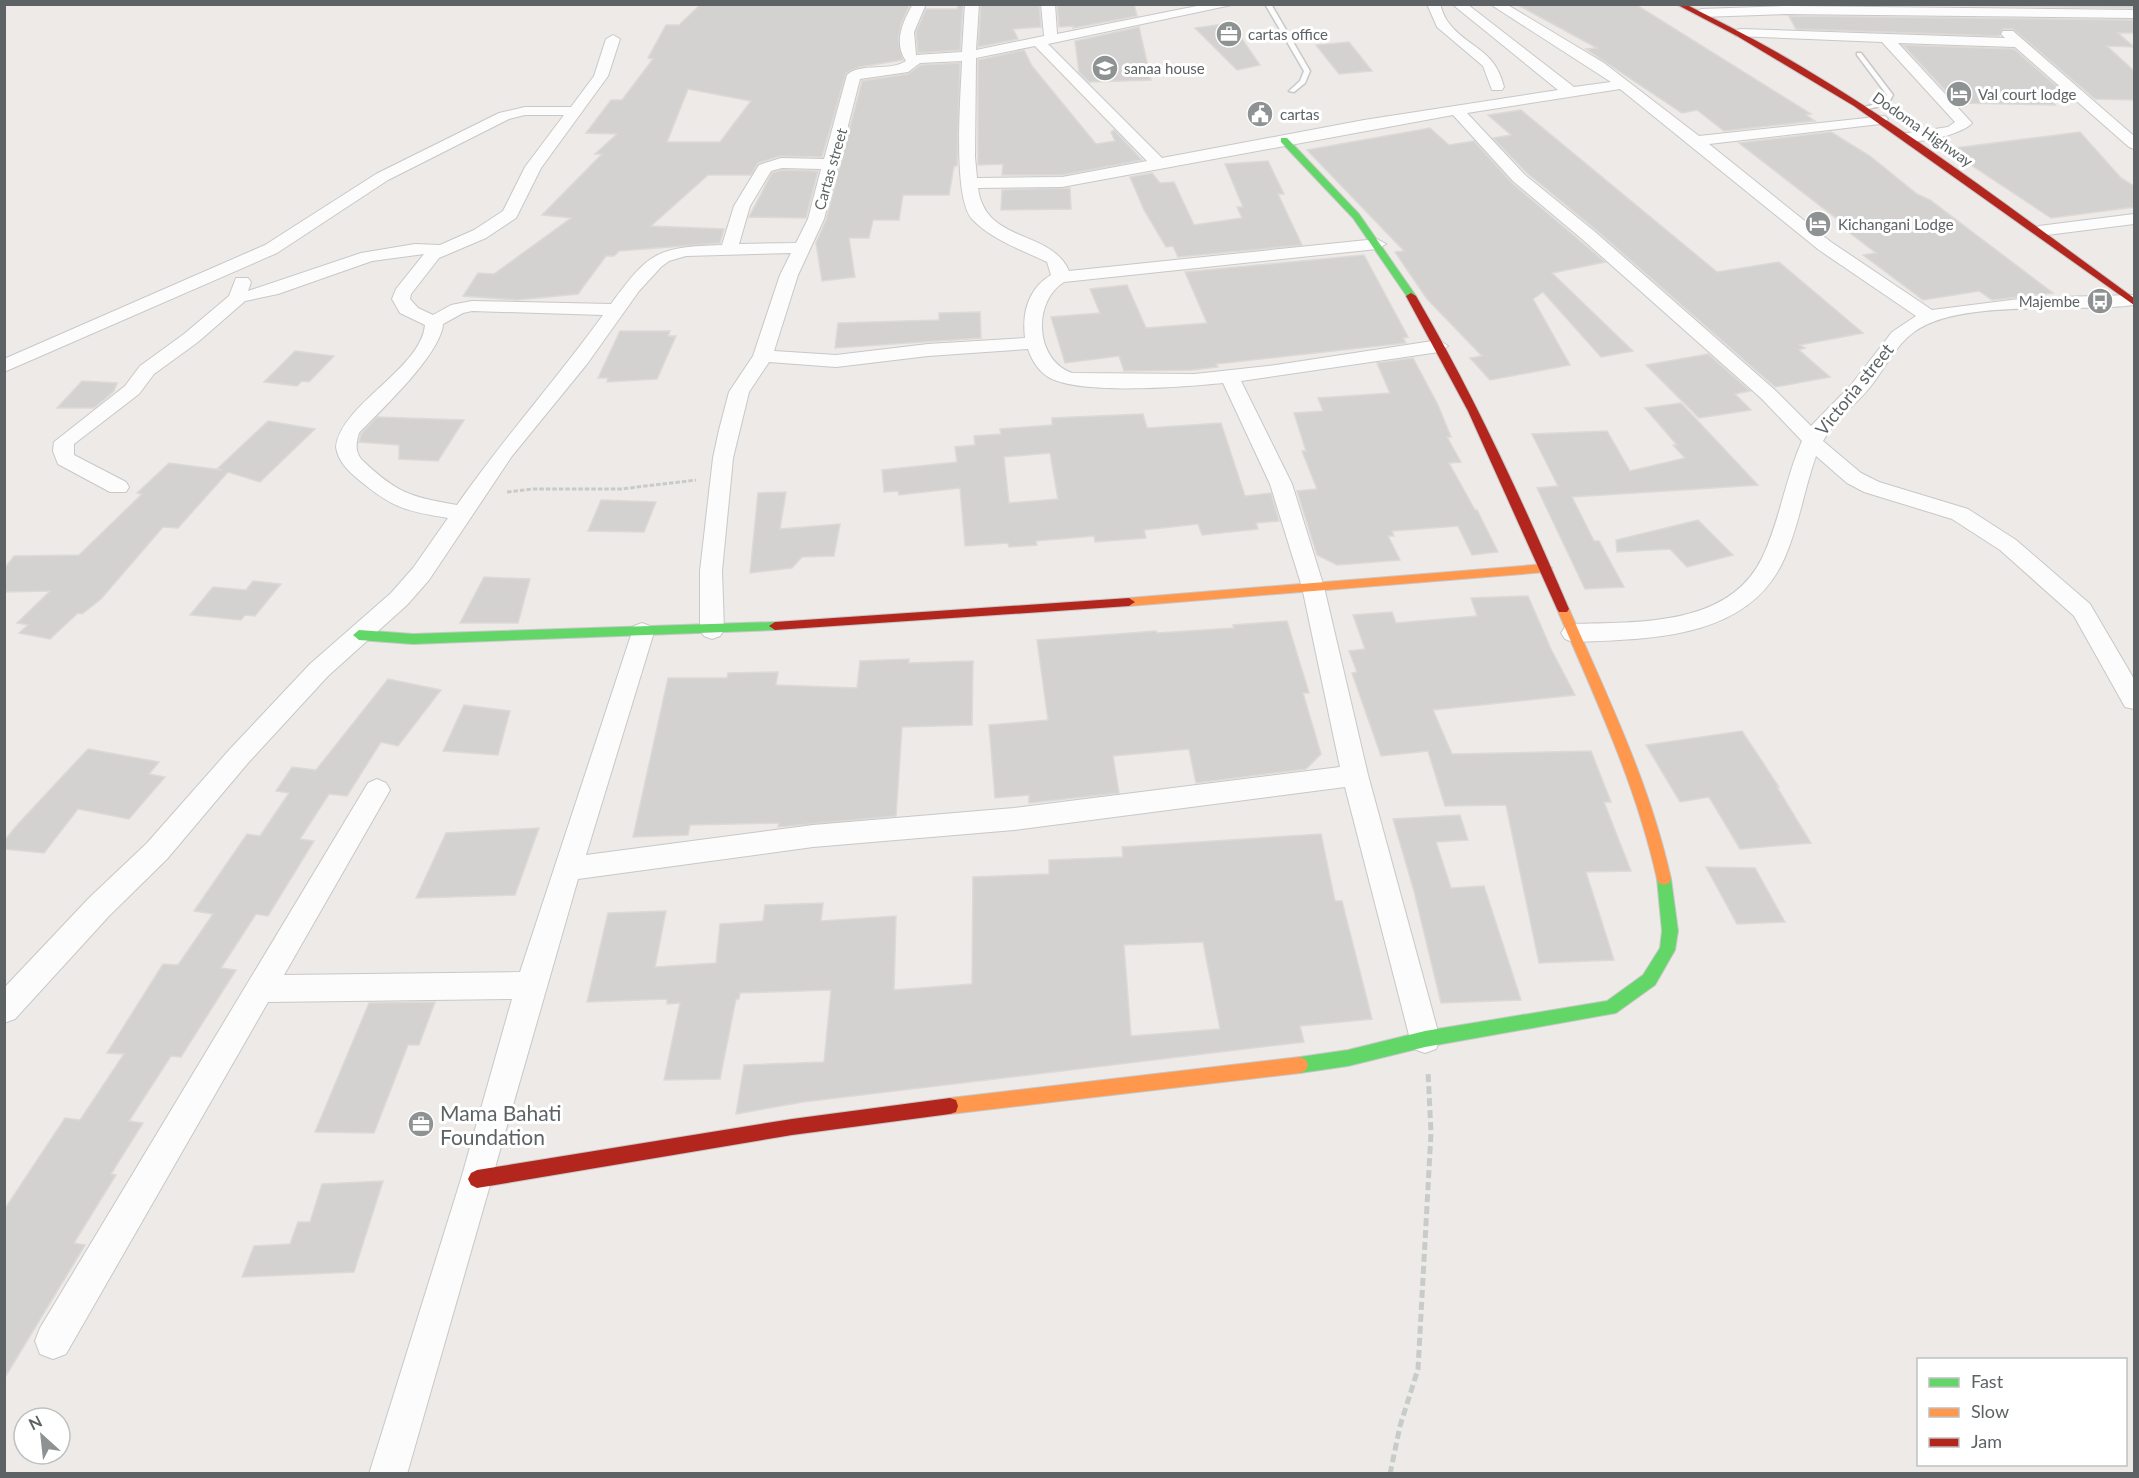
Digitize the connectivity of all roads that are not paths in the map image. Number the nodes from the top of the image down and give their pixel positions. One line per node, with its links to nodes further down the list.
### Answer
1 (920, 4): 21 (street)
2 (972, 4): 19 (street)
3 (1048, 4): 16 (street)
4 (1230, 4): 10 (street, Cartas street)
5 (1268, 4): 24 (lane)
6 (1433, 4): 23 (street)
7 (1458, 4): 25 (street)
8 (1496, 4): 22 (street)
9 (1679, 4): 12 (main road, Dodoma Highway)
10 (1208, 7): 16 (street, Cartas street)
11 (1975, 8): 12 (street); 13 (street); 18 (street)
12 (1701, 14): 14 (main road, Dodoma Highway)
13 (2134, 14)
14 (1741, 33): 17 (street); 26 (main road, Dodoma Highway)
15 (613, 39): 27 (street)
16 (1044, 39): 19 (street, Cartas street); 37 (street)
17 (1887, 39): 18 (street); 32 (street)
18 (2020, 43): 31 (street)
19 (970, 54): 21 (street, Cartas street); 38 (street)
20 (1859, 54): 26 (lane)
21 (913, 60): 36 (street, Cartas street)
22 (1623, 84): 25 (street); 34 (street)
23 (1497, 87)
24 (1292, 91)
25 (1569, 91): 28 (street)
26 (1864, 108): 29 (main road, Dodoma Highway)
27 (576, 111): 43 (street); 45 (street)
28 (1457, 111): 33 (street); 57 (street)
29 (1880, 119): 32 (main road, Dodoma Highway); 34 (street)
30 (2134, 122): 31 (street)
31 (2119, 130): 35 (street)
32 (1906, 137): 40 (main road, Dodoma Highway)
33 (1284, 140): 37 (street); 41 (main road)
34 (1694, 141): 50 (street)
35 (2134, 144)
36 (832, 164): 42 (street, Cartas street); 44 (street)
37 (1160, 165): 38 (street)
38 (969, 183): 46 (street)
39 (2134, 219): 40 (street)
40 (2039, 231): 48 (main road, Dodoma Highway)
41 (1377, 244): 46 (street); 53 (main road)
42 (803, 248): 44 (street); 54 (street, Cartas street)
43 (440, 250): 47 (street); 51 (street)
44 (729, 250): 49 (street)
45 (255, 256): 47 (street); 55 (street)
46 (1059, 277): 52 (street)
47 (240, 296): 58 (street)
48 (2133, 301): 50 (street, Victoria street)
49 (614, 310): 51 (street); 59 (street)
50 (1930, 317): 57 (street, Victoria street)
51 (434, 322): 59 (street)
52 (1035, 343): 54 (street); 56 (street)
53 (1439, 346): 56 (street); 60 (main road)
54 (763, 356): 62 (street, Cartas street)
55 (4, 366)
56 (1230, 378): 61 (street)
57 (1813, 441): 64 (street, Victoria street); 66 (street)
58 (118, 487)
59 (466, 507): 65 (street)
60 (1546, 567): 61 (main road); 64 (main road)
61 (1313, 587): 62 (main road); 67 (street)
62 (712, 630): 63 (main road)
63 (642, 632): 65 (main road); 69 (street)
64 (1573, 633): 73 (main road)
65 (359, 635): 72 (street)
66 (2134, 700)
67 (1355, 775): 69 (street); 73 (street)
68 (377, 790): 71 (street)
69 (568, 869): 70 (street)
70 (531, 986): 71 (street); 74 (street)
71 (260, 989): 75 (street)
72 (4, 1009)
73 (1425, 1039): 74 (main road)
74 (477, 1179): 76 (street)
75 (53, 1341)
76 (388, 1473)

